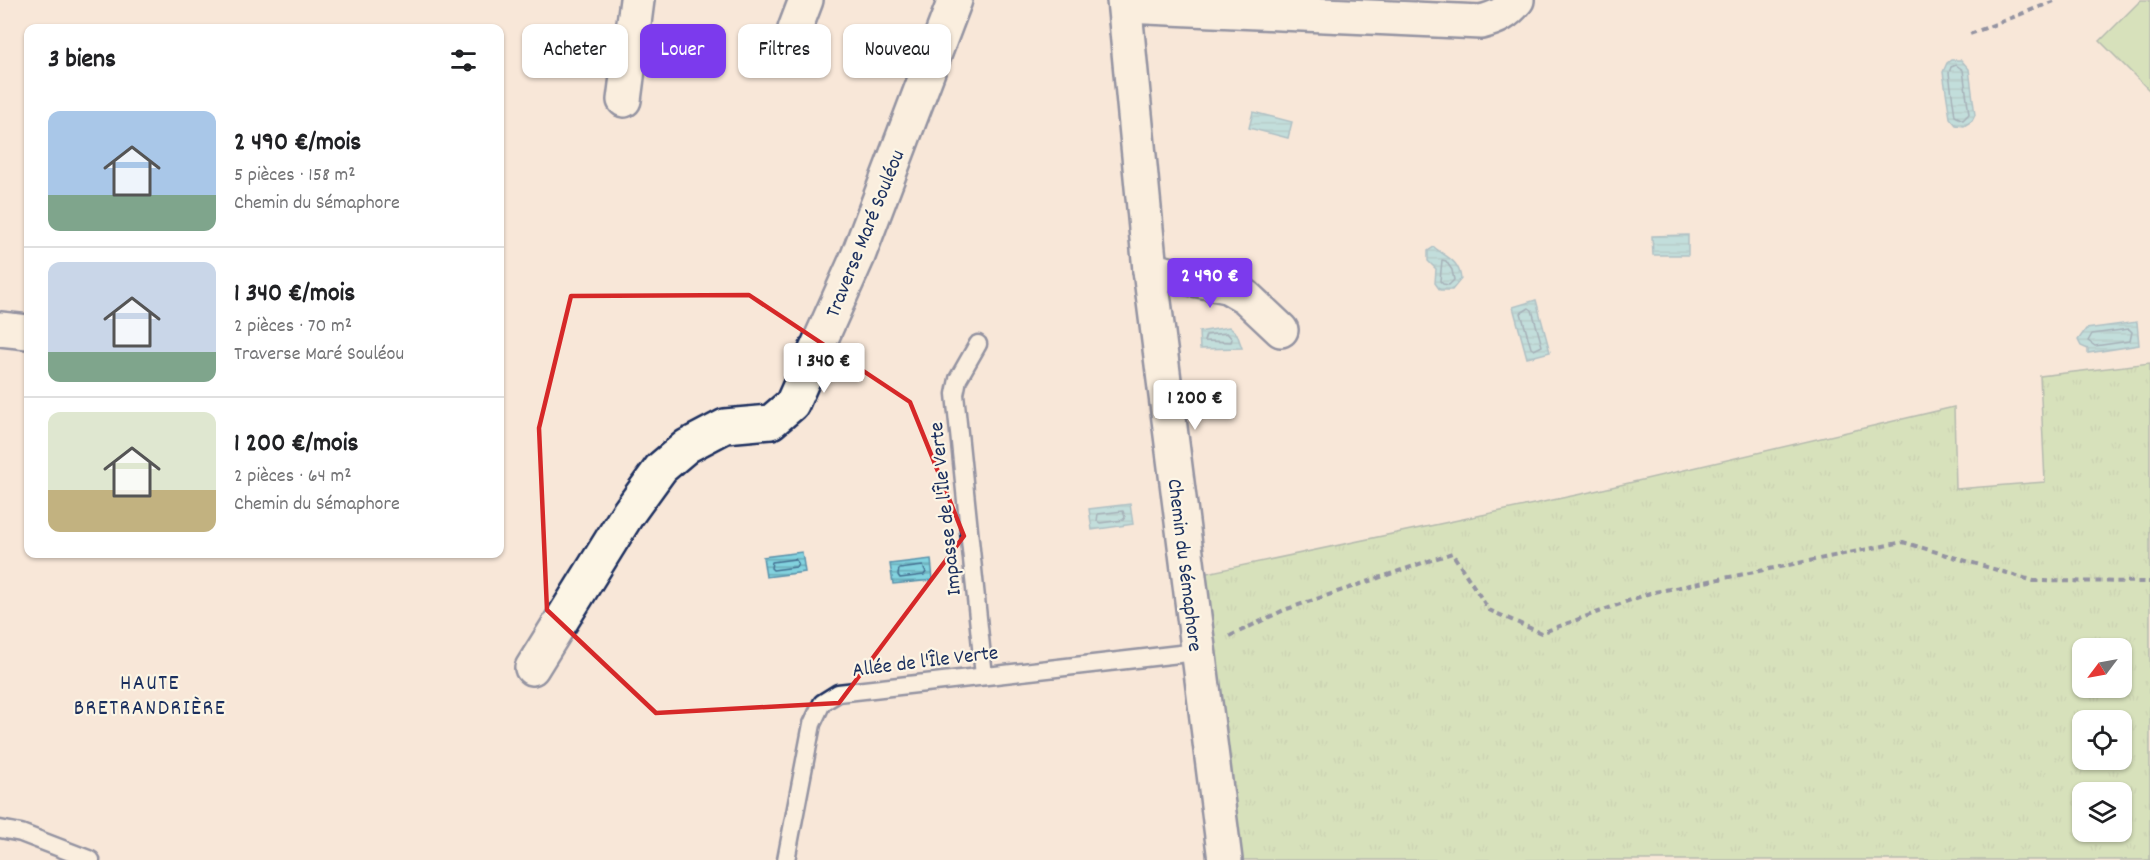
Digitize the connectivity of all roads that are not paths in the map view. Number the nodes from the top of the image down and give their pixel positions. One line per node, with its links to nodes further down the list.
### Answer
1 (637, 0): 5 (street)
2 (955, 0): 12 (street, Traverse Maré Souléou)
3 (1517, 0): 4 (street)
4 (1124, 3): 6 (street, Chemin du Sémaphore)
5 (624, 100)
6 (1150, 270): 8 (street); 11 (street, Chemin du Sémaphore)
7 (0, 329): 9 (street)
8 (1281, 330)
9 (24, 332)
10 (978, 344): 13 (lane, Impasse de l'Île Verte)
11 (1197, 652): 13 (lane, Allée de l'Île Verte); 17 (street, Chemin du Sémaphore)
12 (532, 668)
13 (984, 676): 16 (lane, Allée de l'Île Verte)
14 (0, 829): 15 (lane)
15 (91, 860)
16 (786, 860)
17 (1225, 860)

